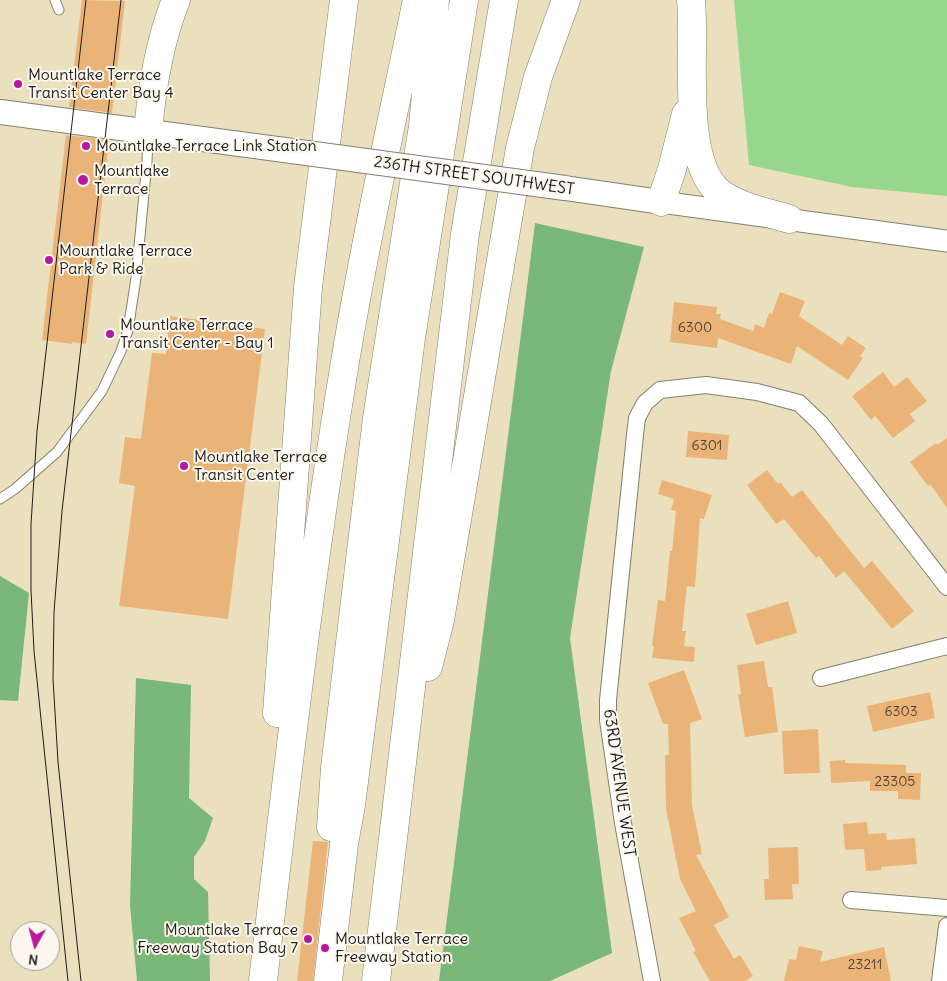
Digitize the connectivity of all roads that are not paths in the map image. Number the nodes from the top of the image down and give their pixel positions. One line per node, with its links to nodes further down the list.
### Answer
1 (55, 0): 10 (lane)
2 (176, 0): 13 (highway)
3 (344, 0): 25 (highway)
4 (417, 0): 26 (highway)
5 (435, 0): 27 (highway)
6 (464, 0): 28 (highway)
7 (504, 0): 21 (highway)
8 (566, 0): 21 (highway)
9 (691, 0): 11 (highway)
10 (59, 10)
11 (692, 91): 14 (highway); 15 (highway)
12 (0, 112): 13 (main road, 236TH STREET SOUTHWEST)
13 (148, 131): 14 (main road, 236TH STREET SOUTHWEST, bridge); 17 (lane)
14 (661, 202): 15 (street, 236TH STREET SOUTHWEST)
15 (789, 220): 16 (street, 236TH STREET SOUTHWEST)
16 (947, 241)
17 (0, 499)
18 (947, 587): 30 (street, 63RD AVENUE WEST)
19 (947, 646): 20 (street)
20 (820, 678)
21 (398, 797): 29 (highway)
22 (851, 900): 23 (street)
23 (947, 908)
24 (947, 926): 31 (street)
25 (258, 981)
26 (264, 981)
27 (315, 981)
28 (328, 981)
29 (376, 981)
30 (652, 981)
31 (940, 981)

